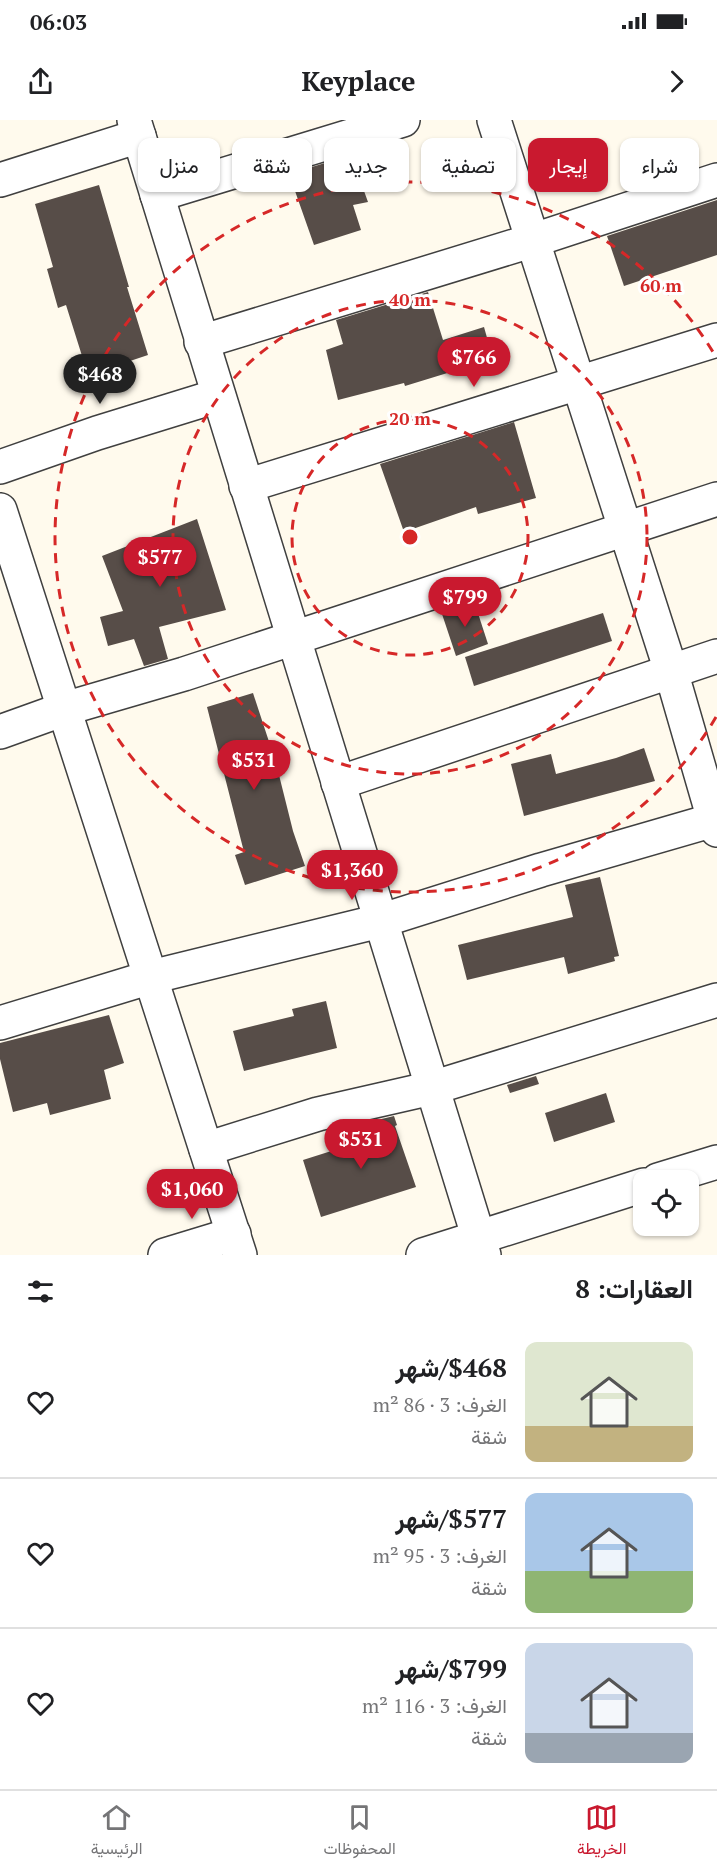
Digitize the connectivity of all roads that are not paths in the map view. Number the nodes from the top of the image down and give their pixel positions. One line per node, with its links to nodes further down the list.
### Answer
1 (403, 120): 6 (street)
2 (494, 120): 7 (street)
3 (136, 128): 4 (street); 6 (street)
4 (0, 180)
5 (717, 180): 7 (street)
6 (157, 195): 9 (street)
7 (534, 240): 9 (street); 10 (street)
8 (717, 340): 10 (street)
9 (201, 342): 11 (street)
10 (580, 383): 13 (street); 16 (street)
11 (217, 396): 12 (street); 13 (street)
12 (0, 467)
13 (246, 486): 17 (street)
14 (717, 499): 16 (street)
15 (0, 510): 20 (street)
16 (626, 530): 17 (street); 19 (street)
17 (292, 638): 20 (street); 22 (street)
18 (717, 656): 19 (street)
19 (671, 671): 22 (street); 23 (street)
20 (64, 709): 21 (street); 25 (street)
21 (0, 732)
22 (338, 783): 24 (street)
23 (716, 823): 24 (street)
24 (380, 921): 25 (street); 28 (street)
25 (151, 977): 27 (street); 29 (street)
26 (717, 1000): 28 (street)
27 (0, 1023)
28 (432, 1088): 29 (street); 34 (street)
29 (206, 1149): 33 (street)
30 (717, 1162): 31 (street)
31 (691, 1170)
32 (633, 1189): 34 (street)
33 (237, 1244): 35 (street)
34 (481, 1247): 36 (street)
35 (165, 1255)
36 (423, 1255)

